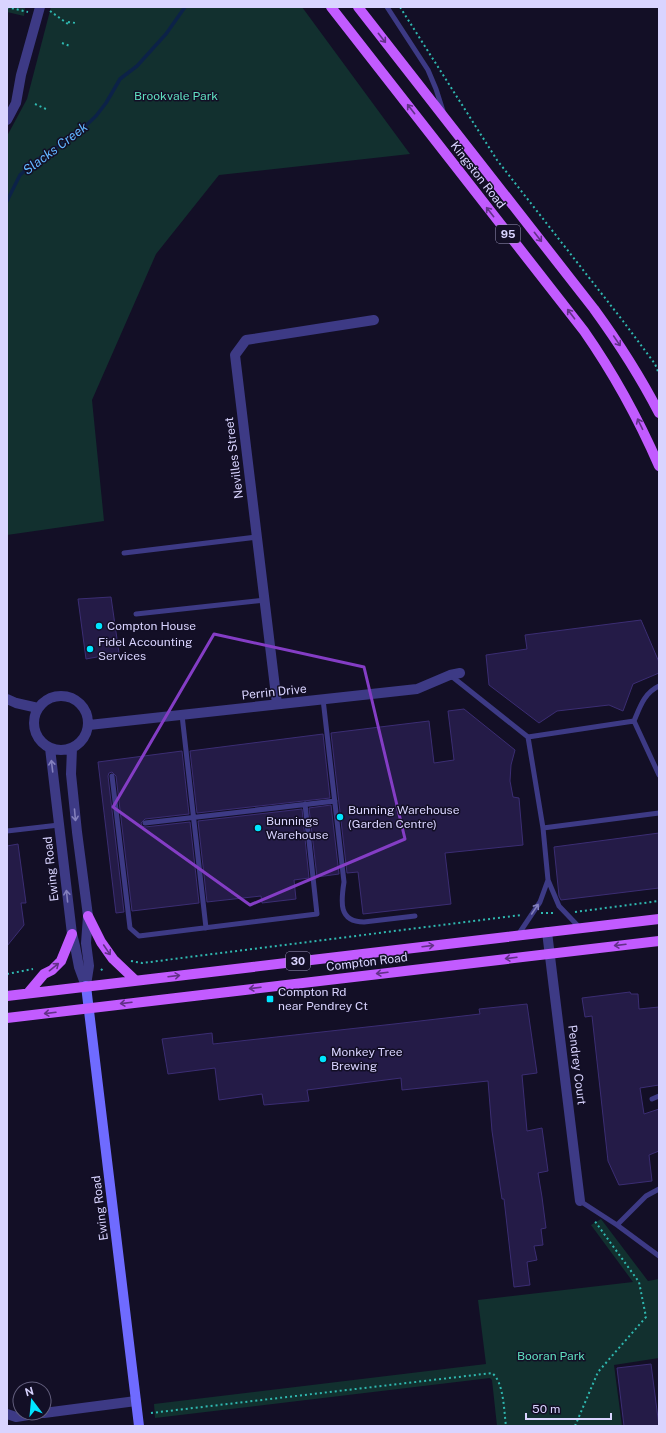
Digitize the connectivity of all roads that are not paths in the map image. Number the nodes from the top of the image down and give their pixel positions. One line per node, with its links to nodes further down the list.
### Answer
1 (40, 7): 6 (street)
2 (331, 7): 9 (main road, Kingston Road / 95, one-way to 2)
3 (358, 7): 5 (main road, Kingston Road / 95, one-way to 5)
4 (387, 7): 5 (lane, Kingston Road)
5 (445, 118): 8 (main road, Kingston Road / 95, one-way to 8)
6 (7, 120)
7 (374, 320): 10 (street, Nevilles Street)
8 (659, 413)
9 (659, 466)
10 (257, 537): 11 (lane); 12 (street, Nevilles Street)
11 (124, 553)
12 (265, 600): 13 (lane); 18 (street, Nevilles Street)
13 (136, 614)
14 (455, 674): 17 (street, Perrin Drive); 23 (lane)
15 (659, 686): 21 (lane)
16 (7, 699): 19 (street)
17 (323, 699): 18 (street, Perrin Drive); 28 (lane)
18 (277, 704): 20 (street, Perrin Drive)
19 (38, 708): 22 (street); 24 (street)
20 (182, 715): 22 (street, Perrin Drive); 31 (lane)
21 (634, 721): 23 (lane); 27 (lane)
22 (89, 725): 25 (street)
23 (528, 736): 34 (lane)
24 (50, 748): 25 (street); 33 (street, Ewing Road, one-way to 24)
25 (72, 748): 37 (street, Ewing Road, one-way to 37)
26 (112, 776): 40 (lane)
27 (659, 776)
28 (335, 801): 29 (lane); 38 (lane)
29 (305, 804): 31 (lane); 40 (lane)
30 (659, 813): 34 (lane)
31 (193, 818): 32 (lane); 40 (lane)
32 (145, 824)
33 (60, 825): 35 (lane); 43 (street, Ewing Road, one-way to 33)
34 (542, 828): 36 (lane)
35 (7, 831)
36 (548, 880): 41 (lane); 44 (lane, one-way to 36)
37 (88, 916): 47 (main road, one-way to 47); 48 (street, Ewing Road)
38 (415, 916)
39 (659, 919): 41 (main road, Compton Road / 30)
40 (206, 928)
41 (580, 928): 42 (main road, Compton Road / 30)
42 (547, 932): 44 (main road, Compton Road / 30); 46 (street, Pendrey Court)
43 (72, 934): 48 (street, Ewing Road); 49 (main road, one-way to 43)
44 (518, 935): 47 (main road, Compton Road / 30, one-way to 44)
45 (659, 941): 46 (main road, Compton Road / 30, one-way to 46)
46 (550, 953): 51 (main road, Compton Road / 30, one-way to 51); 56 (street, Pendrey Court)
47 (135, 980): 48 (main road, Compton Road / 30)
48 (86, 986): 49 (main road, Compton Road / 30); 51 (main road, Ewing Road)
49 (28, 993): 50 (main road, Compton Road / 30)
50 (7, 996)
51 (89, 1008): 52 (main road, Compton Road / 30, one-way to 52); 59 (main road, Ewing Road)
52 (7, 1018)
53 (659, 1096): 54 (lane)
54 (652, 1099)
55 (659, 1189): 57 (lane)
56 (580, 1201): 57 (lane)
57 (617, 1225): 58 (lane)
58 (659, 1256)
59 (136, 1401): 60 (street); 61 (main road, Ewing Road)
60 (52, 1412)
61 (139, 1426)

